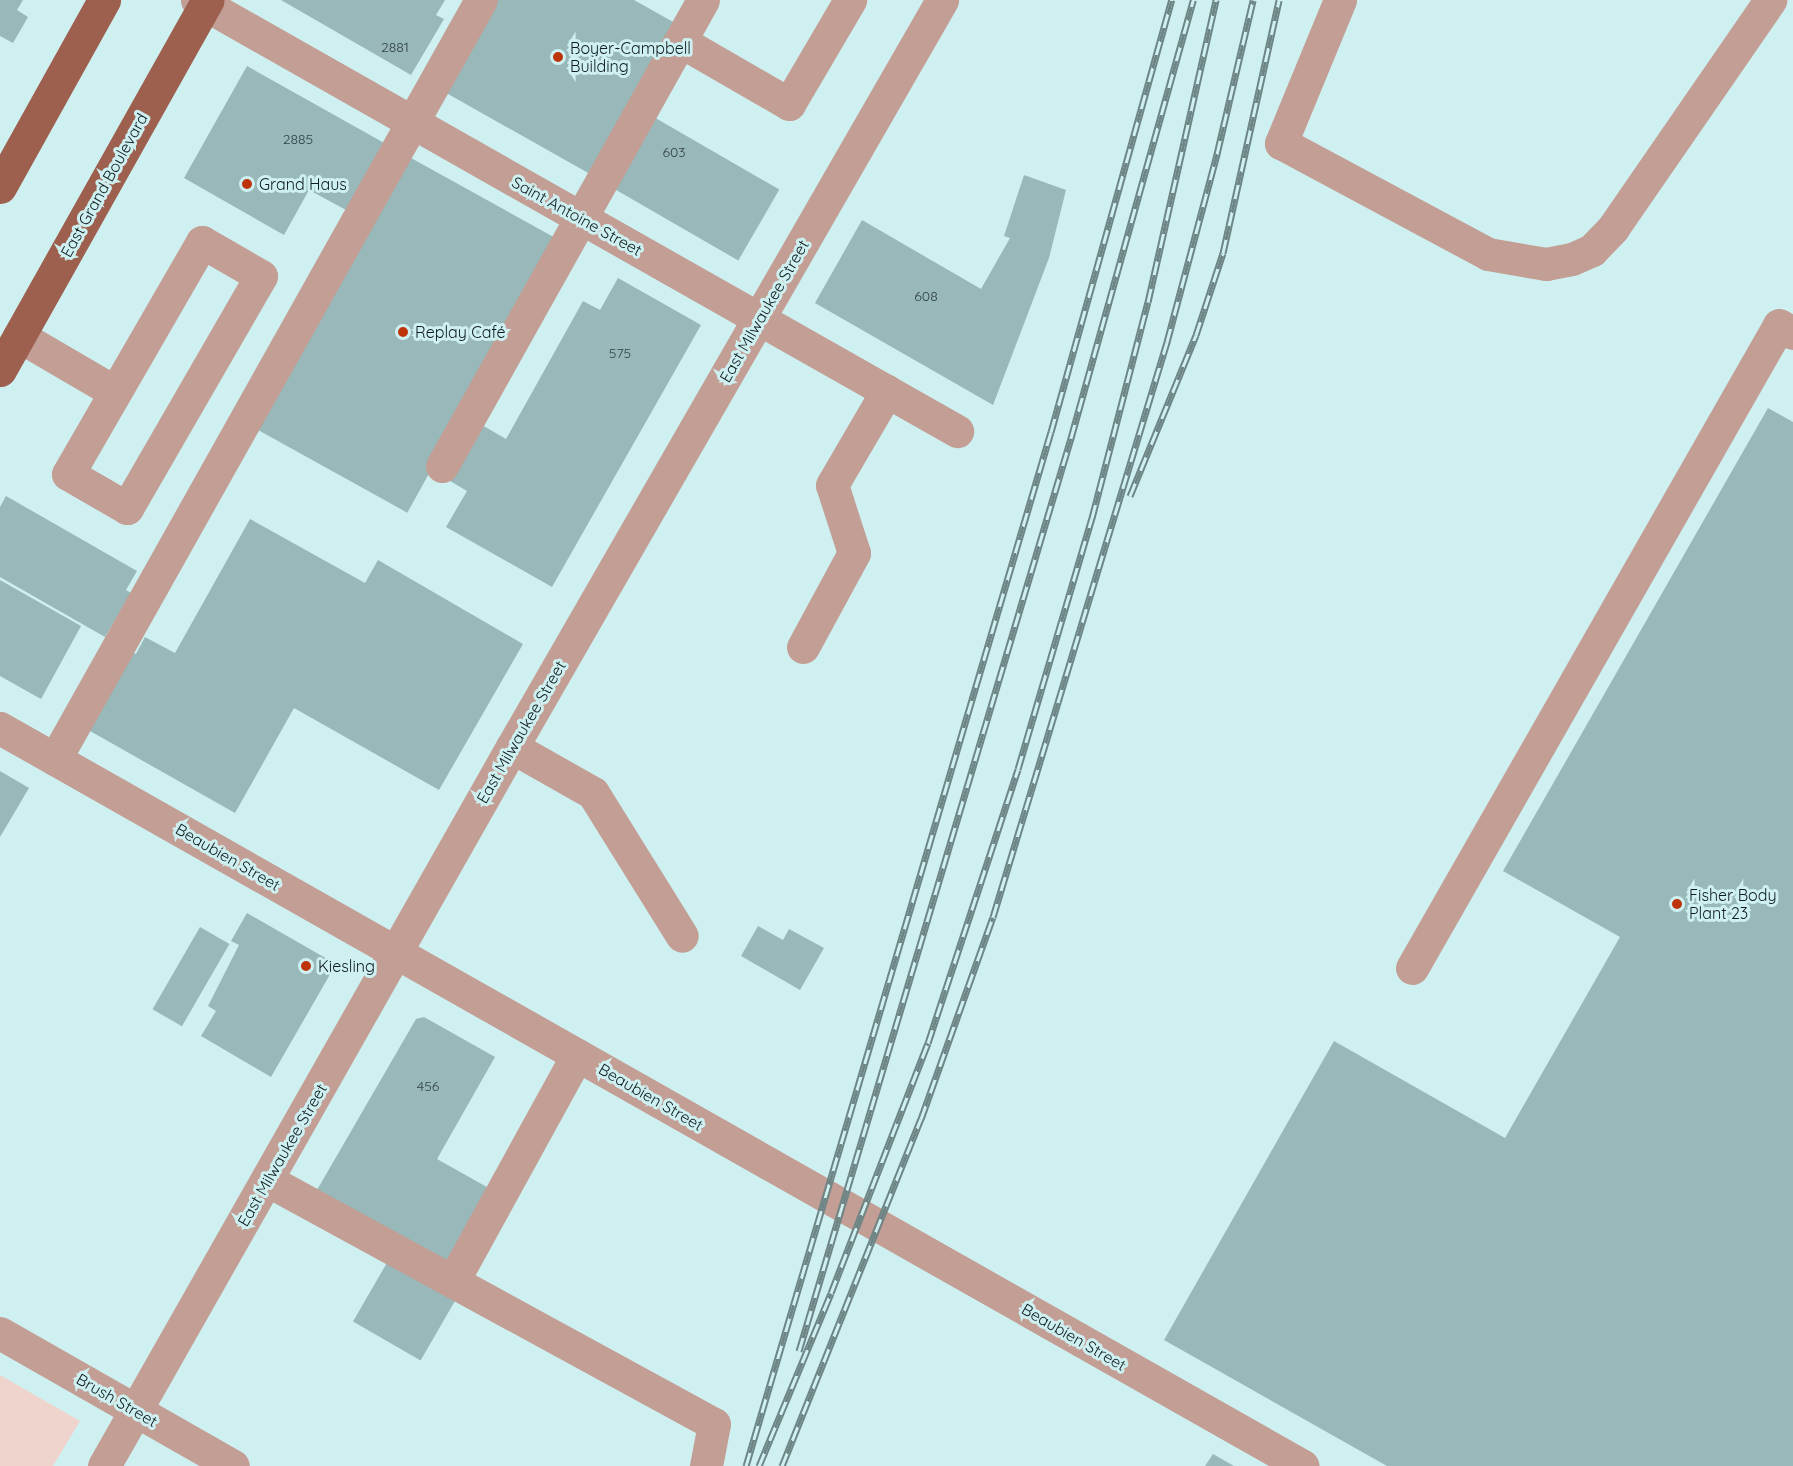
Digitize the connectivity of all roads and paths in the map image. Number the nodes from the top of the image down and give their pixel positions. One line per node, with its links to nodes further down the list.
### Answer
1 (104, 0): 11 (main road)
2 (481, 0): 10 (street)
3 (703, 0): 9 (street)
4 (850, 0): 9 (street)
5 (942, 0): 13 (street, East Milwaukee Street)
6 (1340, 0): 7 (street)
7 (1770, 0)
8 (204, 2): 10 (street, Saint Antoine Street); 15 (main road, East Grand Boulevard)
9 (680, 41): 12 (street)
10 (412, 122): 12 (street, Saint Antoine Street); 24 (street)
11 (0, 187)
12 (580, 218): 13 (street, Saint Antoine Street); 20 (street)
13 (760, 319): 17 (street, Saint Antoine Street); 23 (street, East Milwaukee Street)
14 (1793, 333): 27 (street)
15 (20, 336): 16 (main road, East Grand Boulevard); 18 (street)
16 (0, 370)
17 (887, 391): 19 (street, Saint Antoine Street); 21 (street)
18 (115, 392): 18 (street)
19 (957, 431)
20 (442, 466)
21 (803, 647)
22 (0, 728): 24 (street, Beaubien Street)
23 (512, 747): 25 (street); 26 (street, East Milwaukee Street)
24 (55, 759): 26 (street, Beaubien Street)
25 (682, 936)
26 (397, 953): 28 (street, Beaubien Street); 29 (street, East Milwaukee Street)
27 (1412, 968)
28 (577, 1055): 30 (street); 36 (street, Beaubien Street)
29 (267, 1180): 30 (street); 32 (street, East Milwaukee Street)
30 (453, 1281): 35 (street)
31 (0, 1333): 32 (street, Brush Street)
32 (136, 1411): 33 (street, East Milwaukee Street); 34 (street, Brush Street)
33 (104, 1466)
34 (233, 1466)
35 (706, 1466)
36 (1303, 1466)

